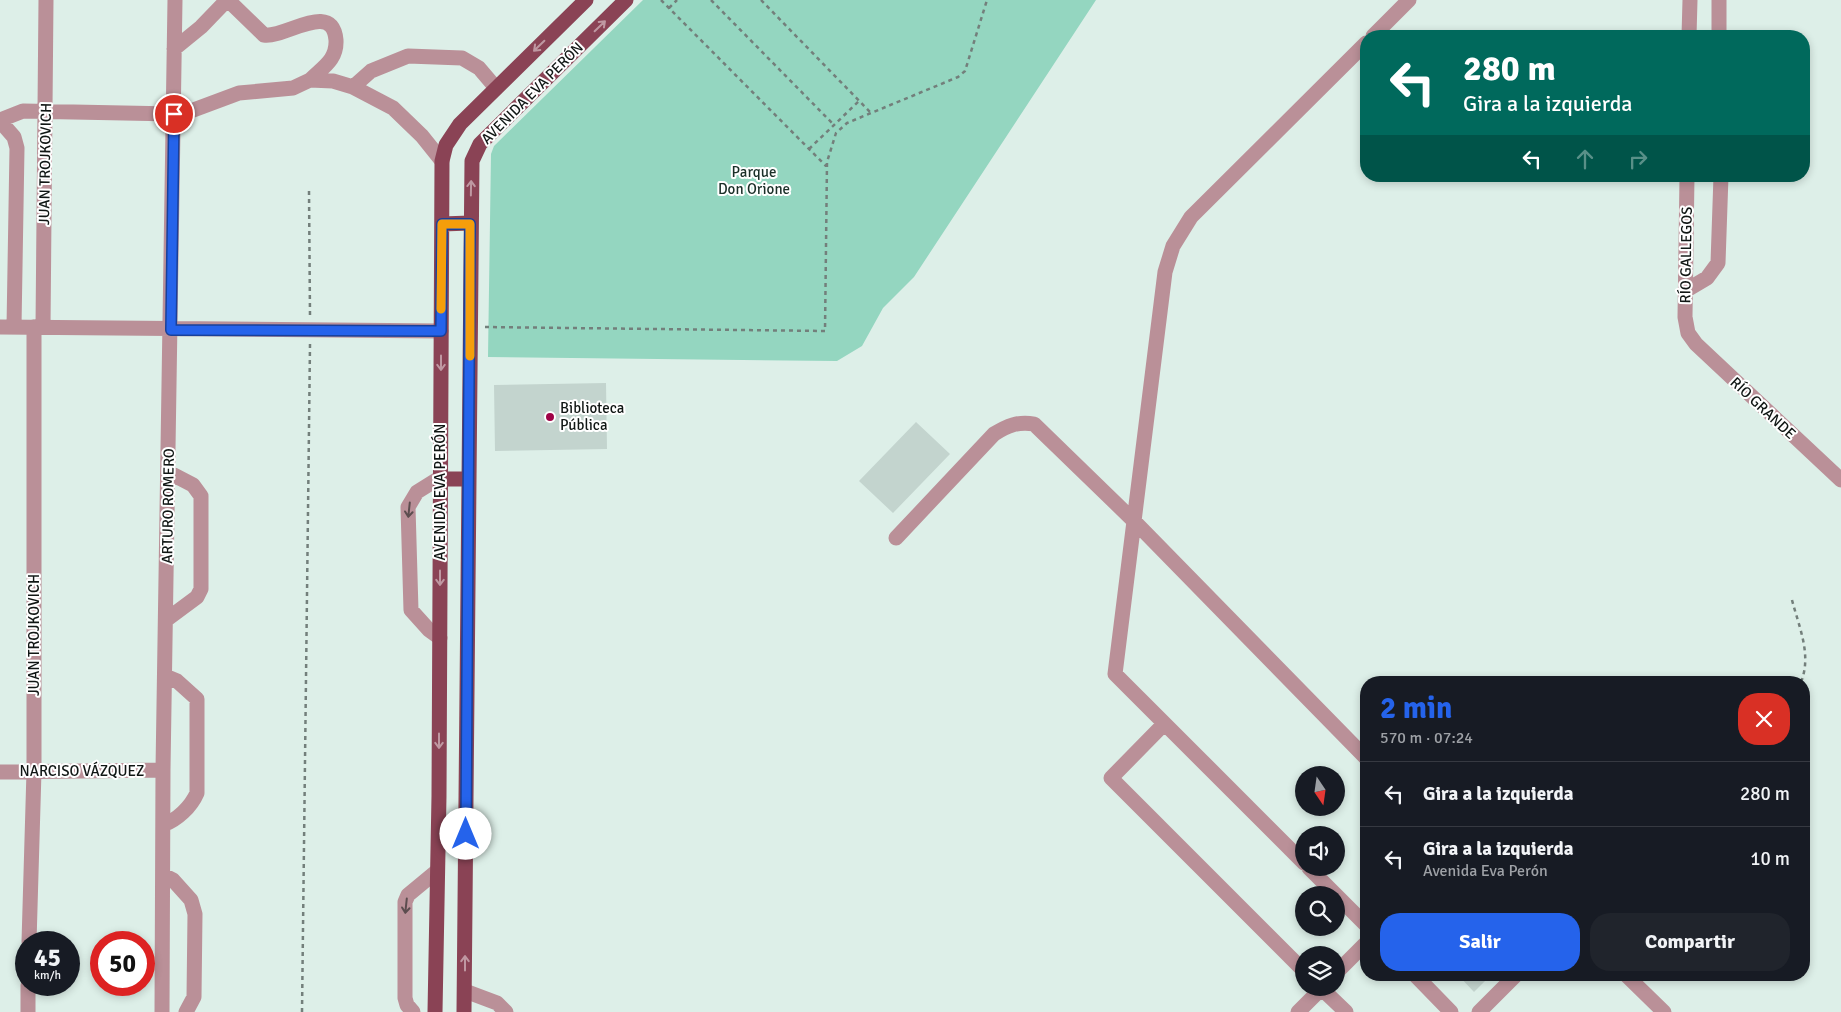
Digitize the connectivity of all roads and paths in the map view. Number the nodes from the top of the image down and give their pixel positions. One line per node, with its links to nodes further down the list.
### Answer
1 (46, 0): 24 (street, JUAN TROJKOVICH)
2 (175, 0): 18 (street, ARTURO ROMERO)
3 (228, 0): 18 (street); 20 (street)
4 (586, 0): 22 (main road, AVENIDA EVA PERÓN, one-way to 22)
5 (626, 0): 36 (main road, AVENIDA EVA PERÓN, one-way to 5)
6 (661, 0): 14 (path)
7 (677, 0): 14 (path)
8 (711, 0): 28 (path)
9 (761, 0): 23 (path)
10 (987, 0): 25 (path)
11 (1409, 0): 15 (street)
12 (1690, 0): 16 (street)
13 (1720, 0): 17 (street)
14 (669, 8): 29 (path)
15 (1379, 30)
16 (1689, 30)
17 (1719, 30)
18 (174, 49): 26 (street, ARTURO ROMERO)
19 (1360, 49): 49 (street)
20 (310, 80): 21 (street); 26 (street)
21 (353, 87): 22 (street); 30 (street)
22 (496, 88): 30 (main road, AVENIDA EVA PERÓN)
23 (859, 101): 25 (path); 28 (path)
24 (46, 112): 26 (street); 27 (street); 39 (street, JUAN TROJKOVICH)
25 (871, 113): 31 (path)
26 (174, 114): 41 (street, ARTURO ROMERO)
27 (0, 120): 38 (street)
28 (834, 125): 29 (path)
29 (808, 149): 31 (path)
30 (442, 161): 35 (main road, AVENIDA EVA PERÓN)
31 (827, 167): 40 (path)
32 (1687, 182): 37 (street, RÍO GALLEGOS)
33 (1721, 182): 37 (street)
34 (309, 191): 42 (path)
35 (442, 224): 36 (main road); 43 (main road, AVENIDA EVA PERÓN)
36 (470, 224): 40 (main road, AVENIDA EVA PERÓN)
37 (1685, 291): 44 (street, RÍO GALLEGOS)
38 (7, 327): 39 (street)
39 (39, 327): 41 (street); 59 (street, JUAN TROJKOVICH)
40 (470, 327): 47 (main road, AVENIDA EVA PERÓN)
41 (171, 330): 42 (street); 45 (street, ARTURO ROMERO)
42 (310, 330): 43 (street); 85 (path)
43 (441, 331): 46 (main road, AVENIDA EVA PERÓN, one-way to 46)
44 (1688, 333): 48 (street, RÍO GRANDE)
45 (168, 472): 52 (street, ARTURO ROMERO); 52 (street)
46 (440, 478): 47 (main road); 53 (main road, AVENIDA EVA PERÓN, one-way to 53); 53 (street, one-way to 53)
47 (469, 479): 61 (main road, AVENIDA EVA PERÓN)
48 (1841, 480)
49 (1134, 521): 50 (street); 56 (street); 57 (street)
50 (896, 538)
51 (1792, 600): 55 (path)
52 (166, 620): 54 (street, ARTURO ROMERO)
53 (440, 638): 62 (main road, AVENIDA EVA PERÓN, one-way to 62)
54 (165, 676): 58 (street, ARTURO ROMERO); 63 (street)
55 (1804, 676)
56 (1164, 724): 64 (street); 71 (street)
57 (1360, 752)
58 (163, 770): 59 (street, NARCISO VÁZQUEZ); 63 (street, ARTURO ROMERO)
59 (34, 771): 60 (street, NARCISO VÁZQUEZ); 69 (street, JUAN TROJKOVICH)
60 (0, 772)
61 (466, 795): 62 (main road); 76 (main road, AVENIDA EVA PERÓN, one-way to 61)
62 (439, 796): 65 (main road, AVENIDA EVA PERÓN)
63 (163, 825): 66 (street, ARTURO ROMERO)
64 (1295, 854)
65 (437, 871): 86 (street, one-way to 86); 87 (main road, AVENIDA EVA PERÓN)
66 (163, 875): 83 (street, ARTURO ROMERO); 84 (street)
67 (1316, 876): 68 (street)
68 (1360, 919)
69 (29, 931)
70 (1360, 949): 72 (street)
71 (1295, 961)
72 (1345, 964)
73 (1421, 981): 81 (street)
74 (1510, 981): 93 (street)
75 (1632, 981): 94 (street)
76 (465, 991): 88 (main road, AVENIDA EVA PERÓN); 89 (street)
77 (28, 996): 82 (street)
78 (1313, 996): 90 (street)
79 (1316, 996): 91 (street)
80 (1326, 996): 92 (street)
81 (1450, 1011)
82 (28, 1012)
83 (162, 1012)
84 (186, 1012)
85 (302, 1012)
86 (413, 1012)
87 (435, 1012)
88 (464, 1012)
89 (506, 1012)
90 (1298, 1012)
91 (1308, 1012)
92 (1346, 1012)
93 (1480, 1012)
94 (1664, 1012)

